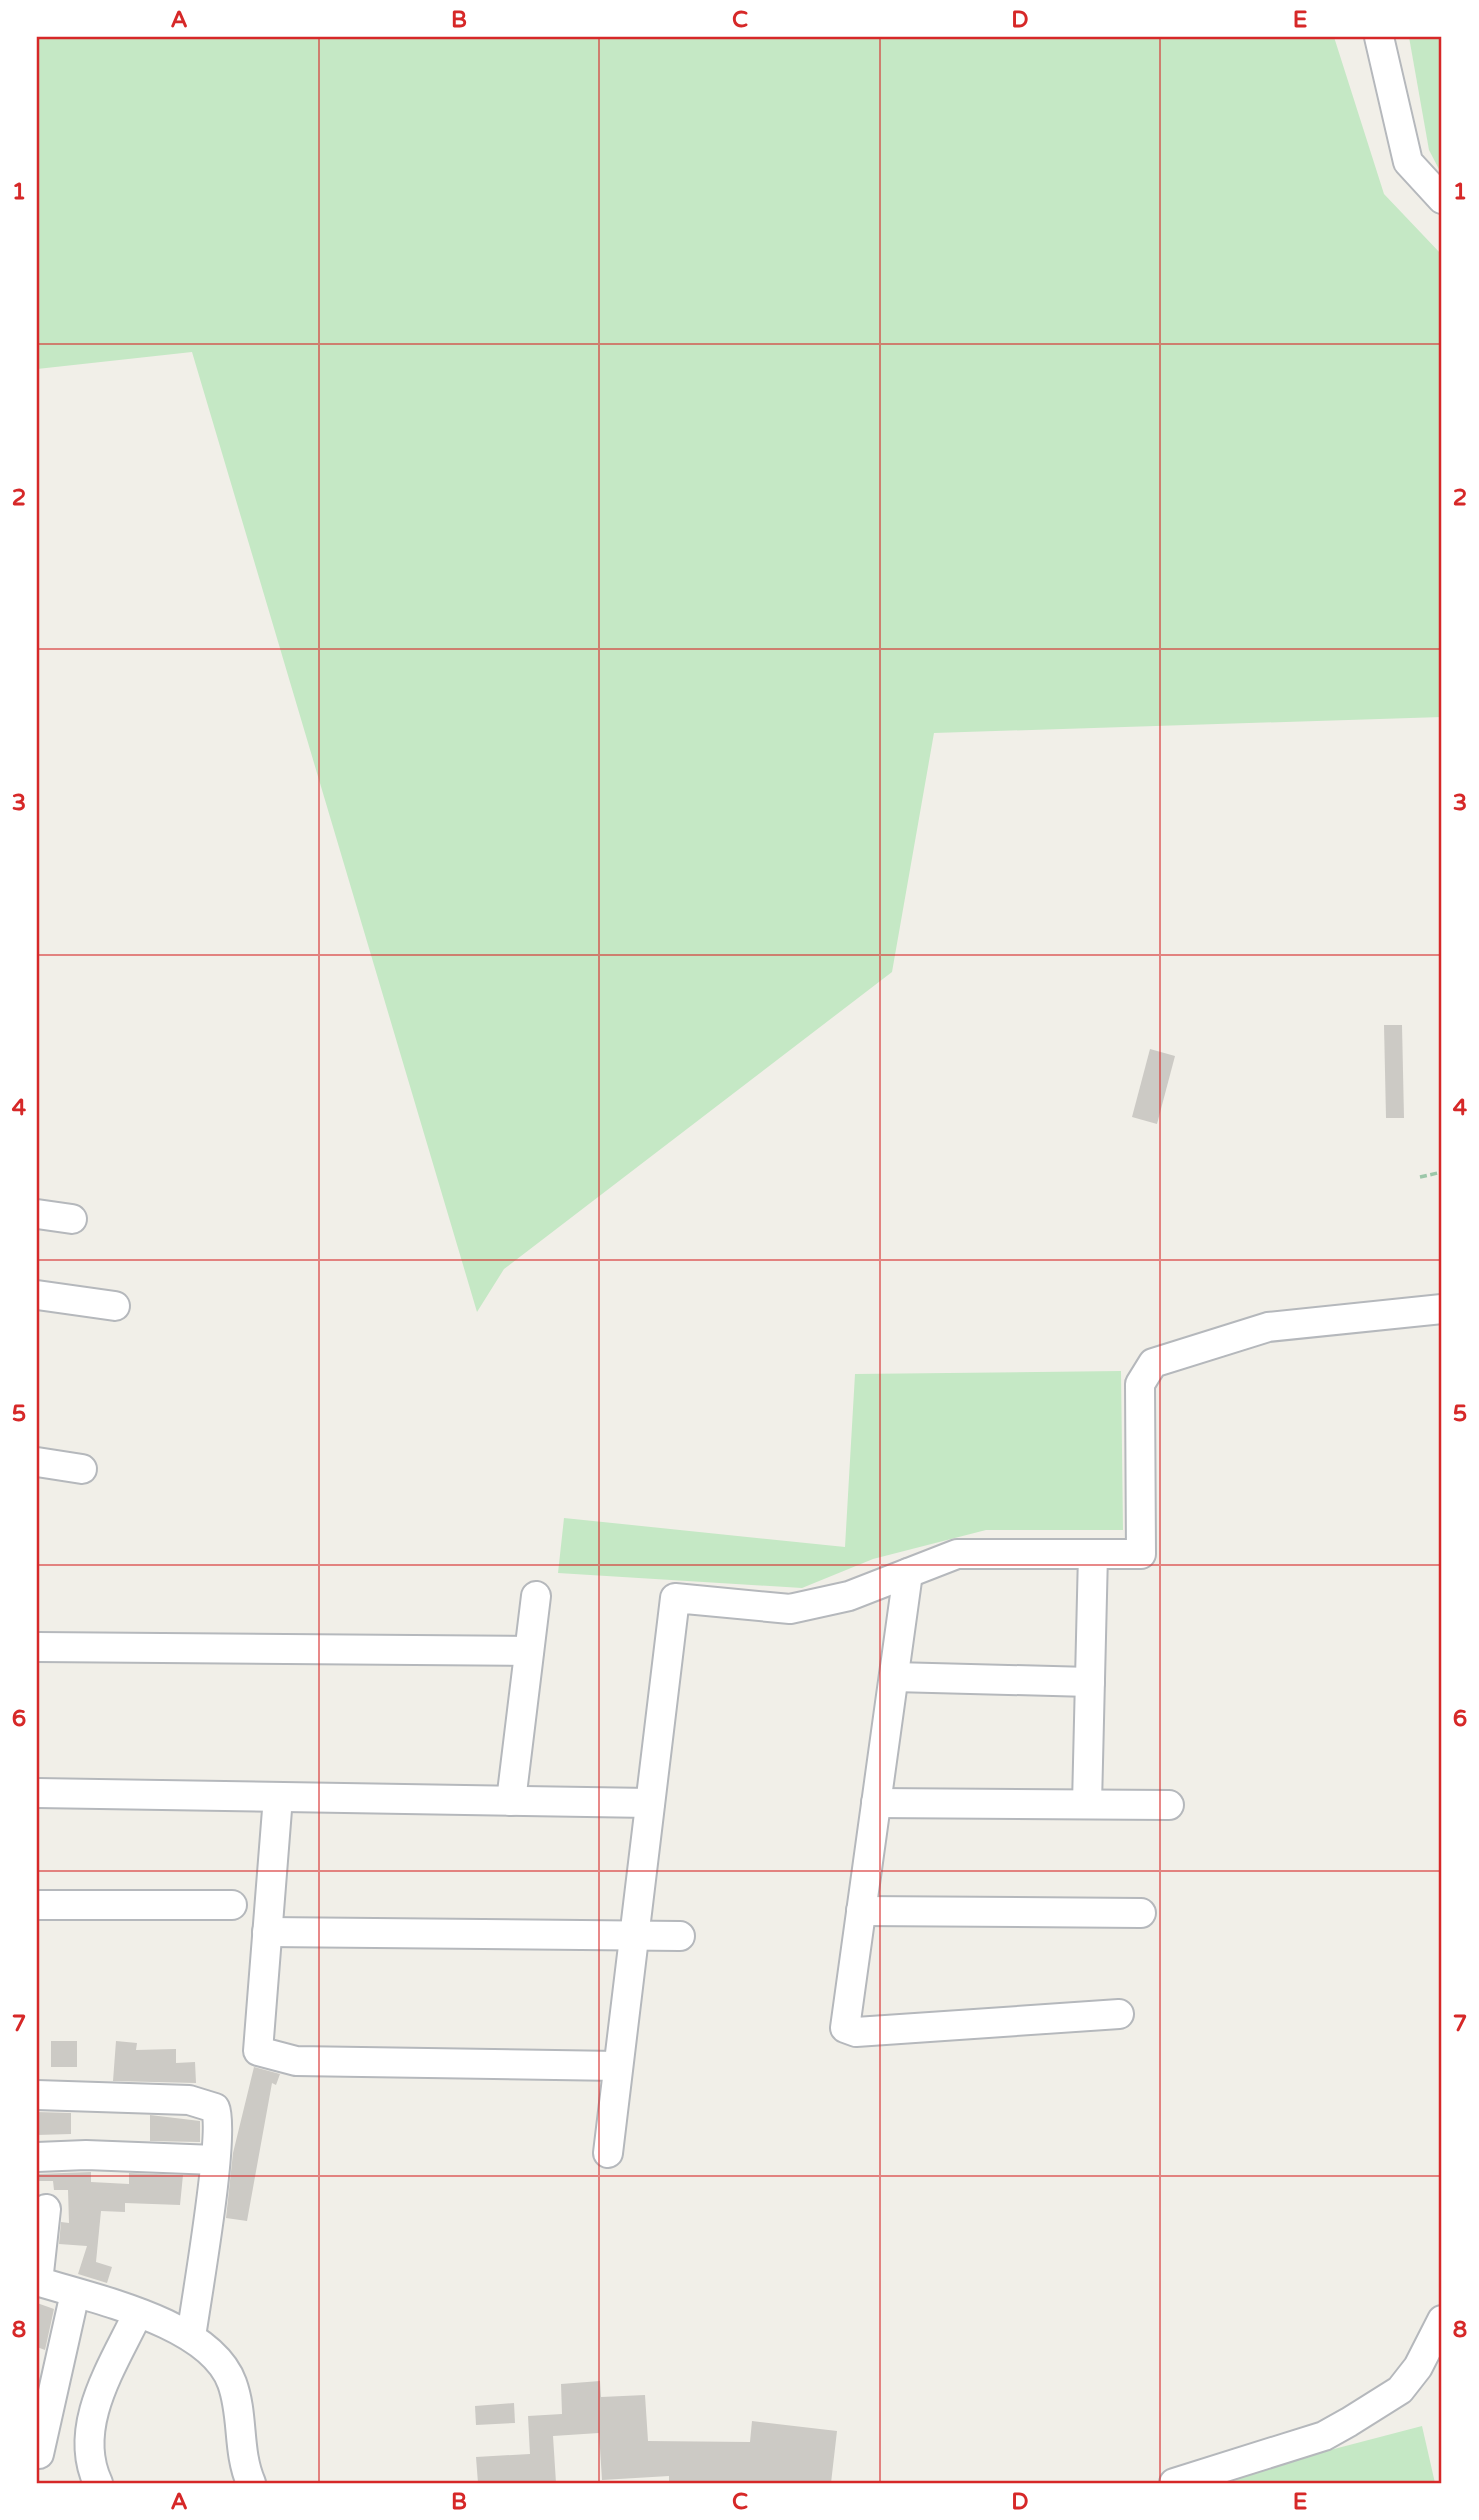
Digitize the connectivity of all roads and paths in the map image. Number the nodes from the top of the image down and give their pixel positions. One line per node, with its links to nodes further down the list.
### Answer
1 (1379, 37): 2 (street)
2 (1442, 199)
3 (1442, 1172): 4 (path)
4 (1420, 1177)
5 (37, 1214): 6 (street)
6 (72, 1219)
7 (37, 1295): 8 (street)
8 (116, 1306)
9 (1442, 1309): 12 (street)
10 (37, 1462): 11 (street)
11 (82, 1469)
12 (1093, 1554): 13 (street); 18 (street)
13 (908, 1573): 17 (street); 22 (street)
14 (536, 1596): 16 (street)
15 (37, 1647): 16 (street)
16 (529, 1651): 21 (street)
17 (894, 1677): 18 (street); 23 (street)
18 (1090, 1682): 24 (street)
19 (37, 1793): 20 (street)
20 (278, 1797): 21 (street); 30 (street)
21 (511, 1801): 22 (street)
22 (650, 1803): 31 (street)
23 (876, 1803): 24 (street); 28 (street)
24 (1087, 1804): 25 (street)
25 (1169, 1805)
26 (37, 1905): 27 (street)
27 (232, 1905)
28 (861, 1911): 29 (street); 33 (street)
29 (1141, 1913)
30 (267, 1932): 31 (street); 34 (street)
31 (634, 1936): 32 (street); 34 (street)
32 (680, 1936)
33 (1119, 2014)
34 (618, 2066): 36 (street)
35 (37, 2095): 38 (street)
36 (608, 2153)
37 (37, 2157): 38 (street)
38 (215, 2160): 44 (street)
39 (46, 2209): 40 (street)
40 (37, 2282): 41 (street)
41 (75, 2293): 42 (street); 45 (street)
42 (138, 2313): 44 (street); 46 (street)
43 (1442, 2320): 48 (street)
44 (191, 2337): 47 (street)
45 (39, 2454)
46 (98, 2483)
47 (251, 2483)
48 (1174, 2483)

